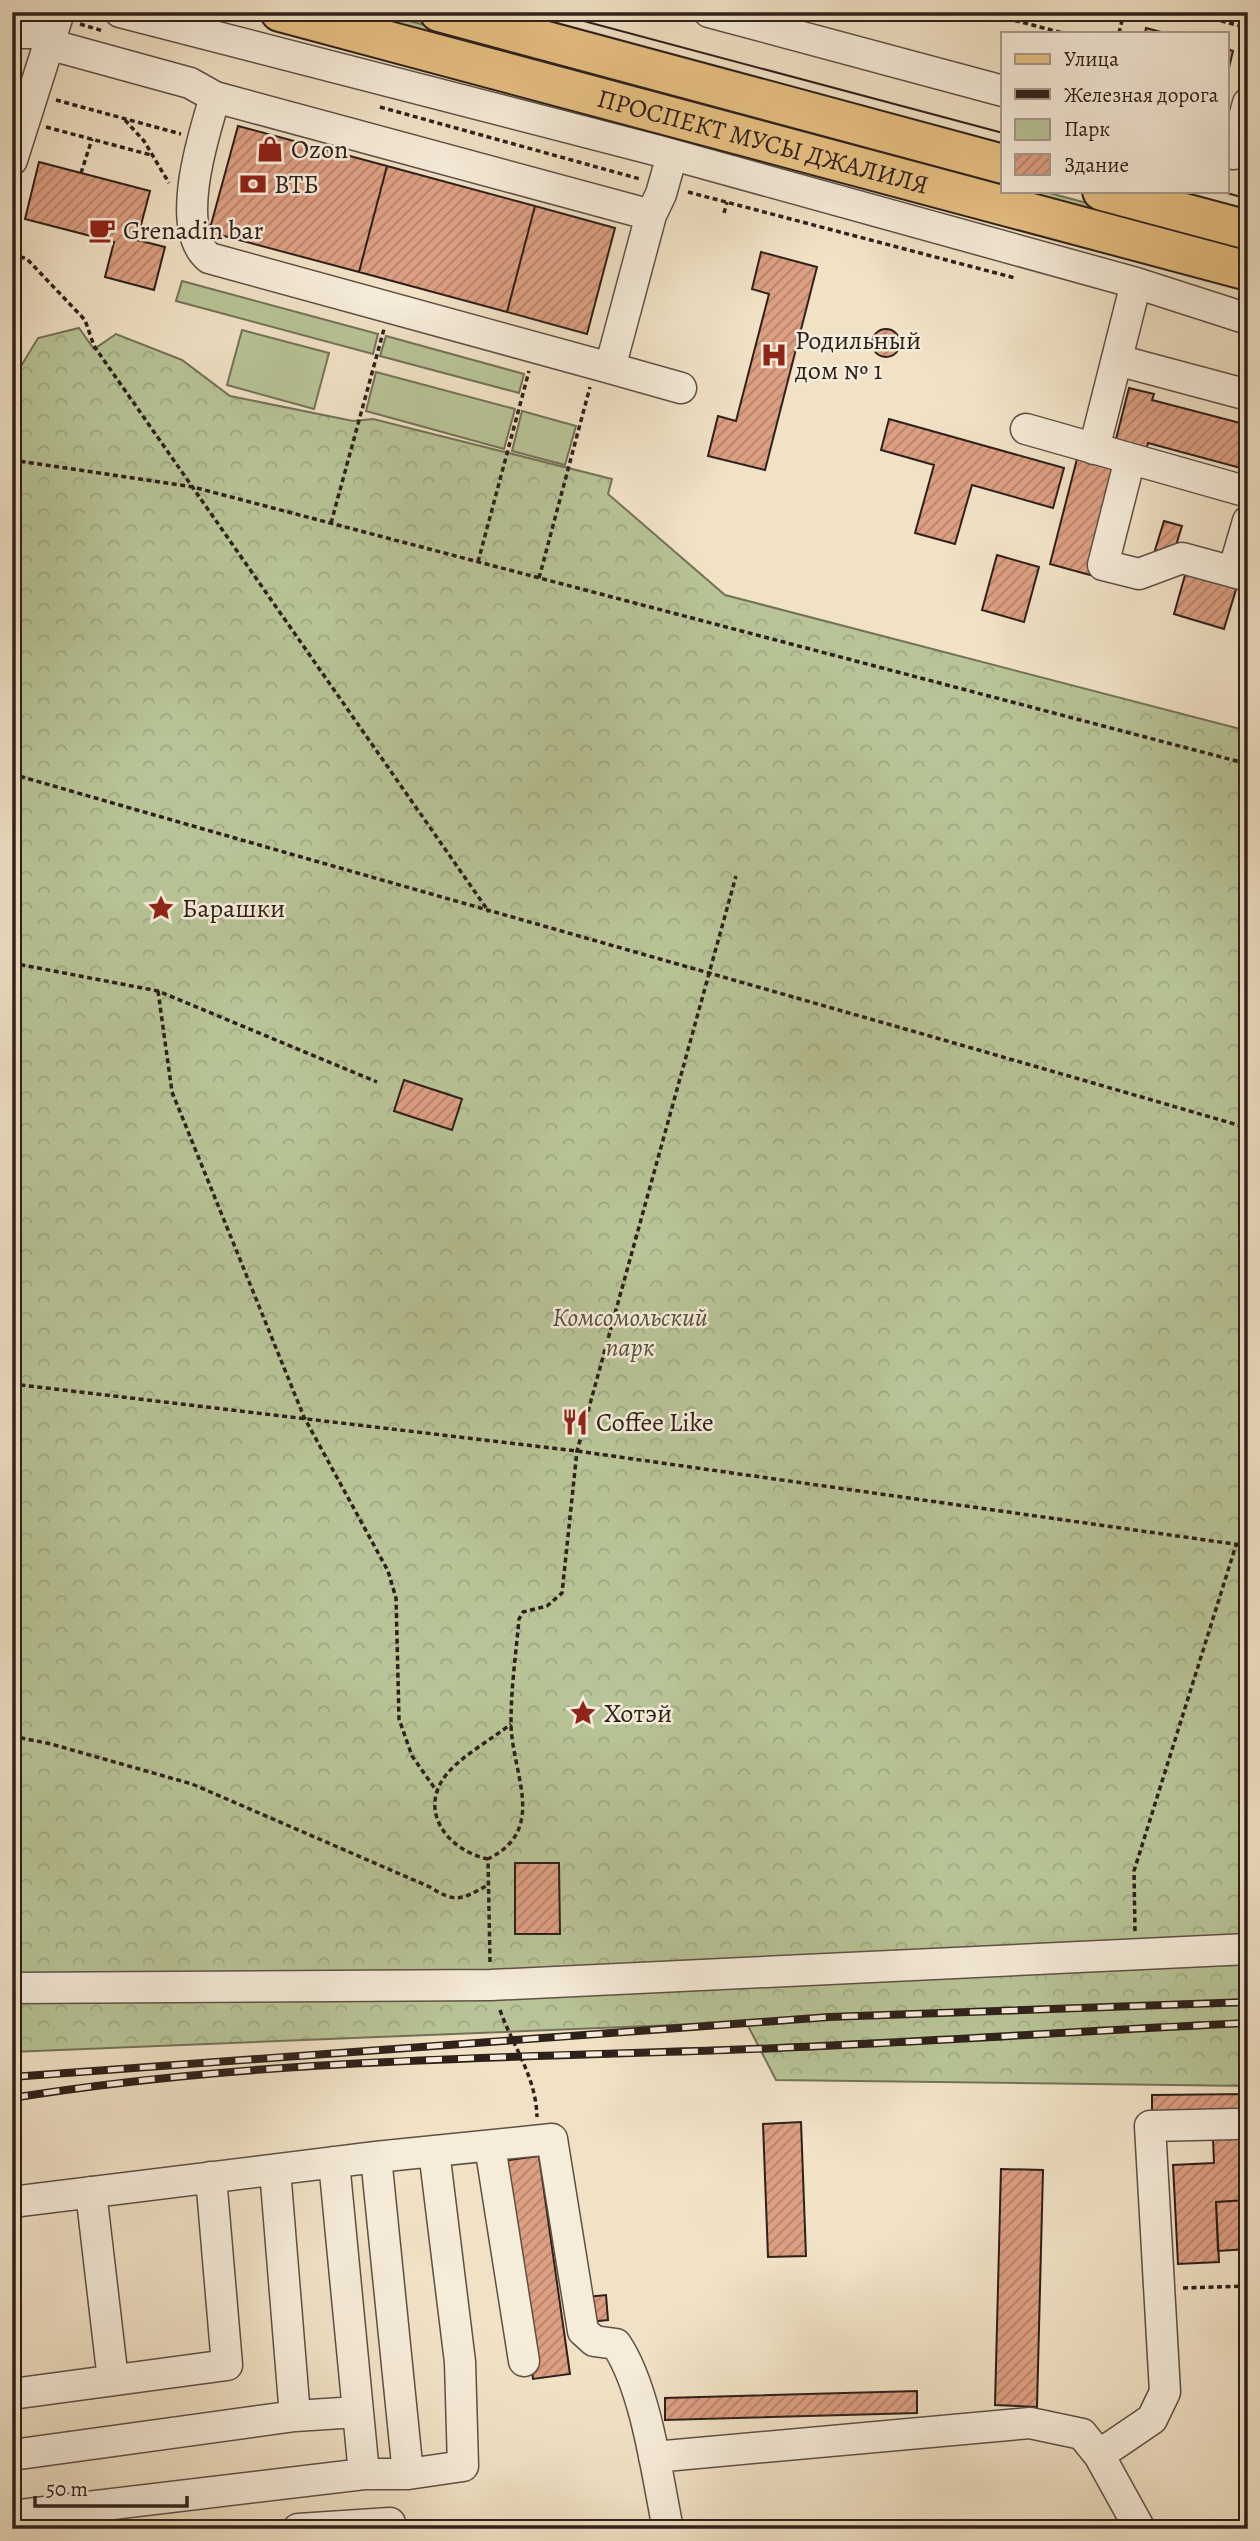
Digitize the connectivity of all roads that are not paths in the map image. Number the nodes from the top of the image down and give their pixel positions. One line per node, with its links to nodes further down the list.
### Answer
1 (120, 12): 10 (street)
2 (280, 12): 17 (main road, ПРОСПЕКТ МУСЫ ДЖАЛИЛЯ)
3 (439, 12): 13 (main road, ПРОСПЕКТ МУСЫ ДЖАЛИЛЯ)
4 (724, 14): 7 (street)
5 (53, 30): 6 (street); 8 (street); 12 (street)
6 (12, 33)
7 (1001, 91)
8 (215, 97): 15 (street); 21 (street)
9 (1248, 103): 11 (street)
10 (672, 155): 15 (street); 18 (street)
11 (1236, 155)
12 (12, 160)
13 (1001, 163)
14 (1106, 192): 16 (main road)
15 (651, 215): 21 (street)
16 (1248, 230)
17 (1248, 271)
18 (1136, 283): 19 (street); 20 (street)
19 (1248, 319)
20 (1117, 360): 23 (street); 25 (street)
21 (603, 366): 22 (street)
22 (681, 388)
23 (1248, 395)
24 (1026, 429): 25 (street)
25 (1094, 449): 26 (street)
26 (1130, 459): 27 (street); 29 (street)
27 (1248, 492)
28 (1248, 521): 29 (street)
29 (1240, 574)
30 (1248, 1949): 31 (street)
31 (12, 1989)
32 (1236, 2124): 47 (street)
33 (489, 2146): 34 (street); 41 (street); 48 (street)
34 (434, 2151): 35 (street); 50 (street)
35 (376, 2157): 36 (street); 50 (street)
36 (334, 2162): 37 (street); 44 (street)
37 (275, 2170): 38 (street); 45 (street)
38 (211, 2178): 39 (street); 42 (street)
39 (91, 2192): 40 (street); 42 (street)
40 (12, 2202)
41 (524, 2361)
42 (113, 2380): 43 (street)
43 (12, 2394)
44 (357, 2412): 45 (street); 49 (street)
45 (295, 2416): 46 (street)
46 (12, 2455)
47 (1099, 2455): 48 (street); 55 (street)
48 (654, 2457): 54 (street)
49 (364, 2474): 50 (street); 51 (street)
50 (408, 2474)
51 (13, 2517)
52 (298, 2529): 53 (street)
53 (391, 2529)
54 (668, 2529)
55 (1140, 2529)

